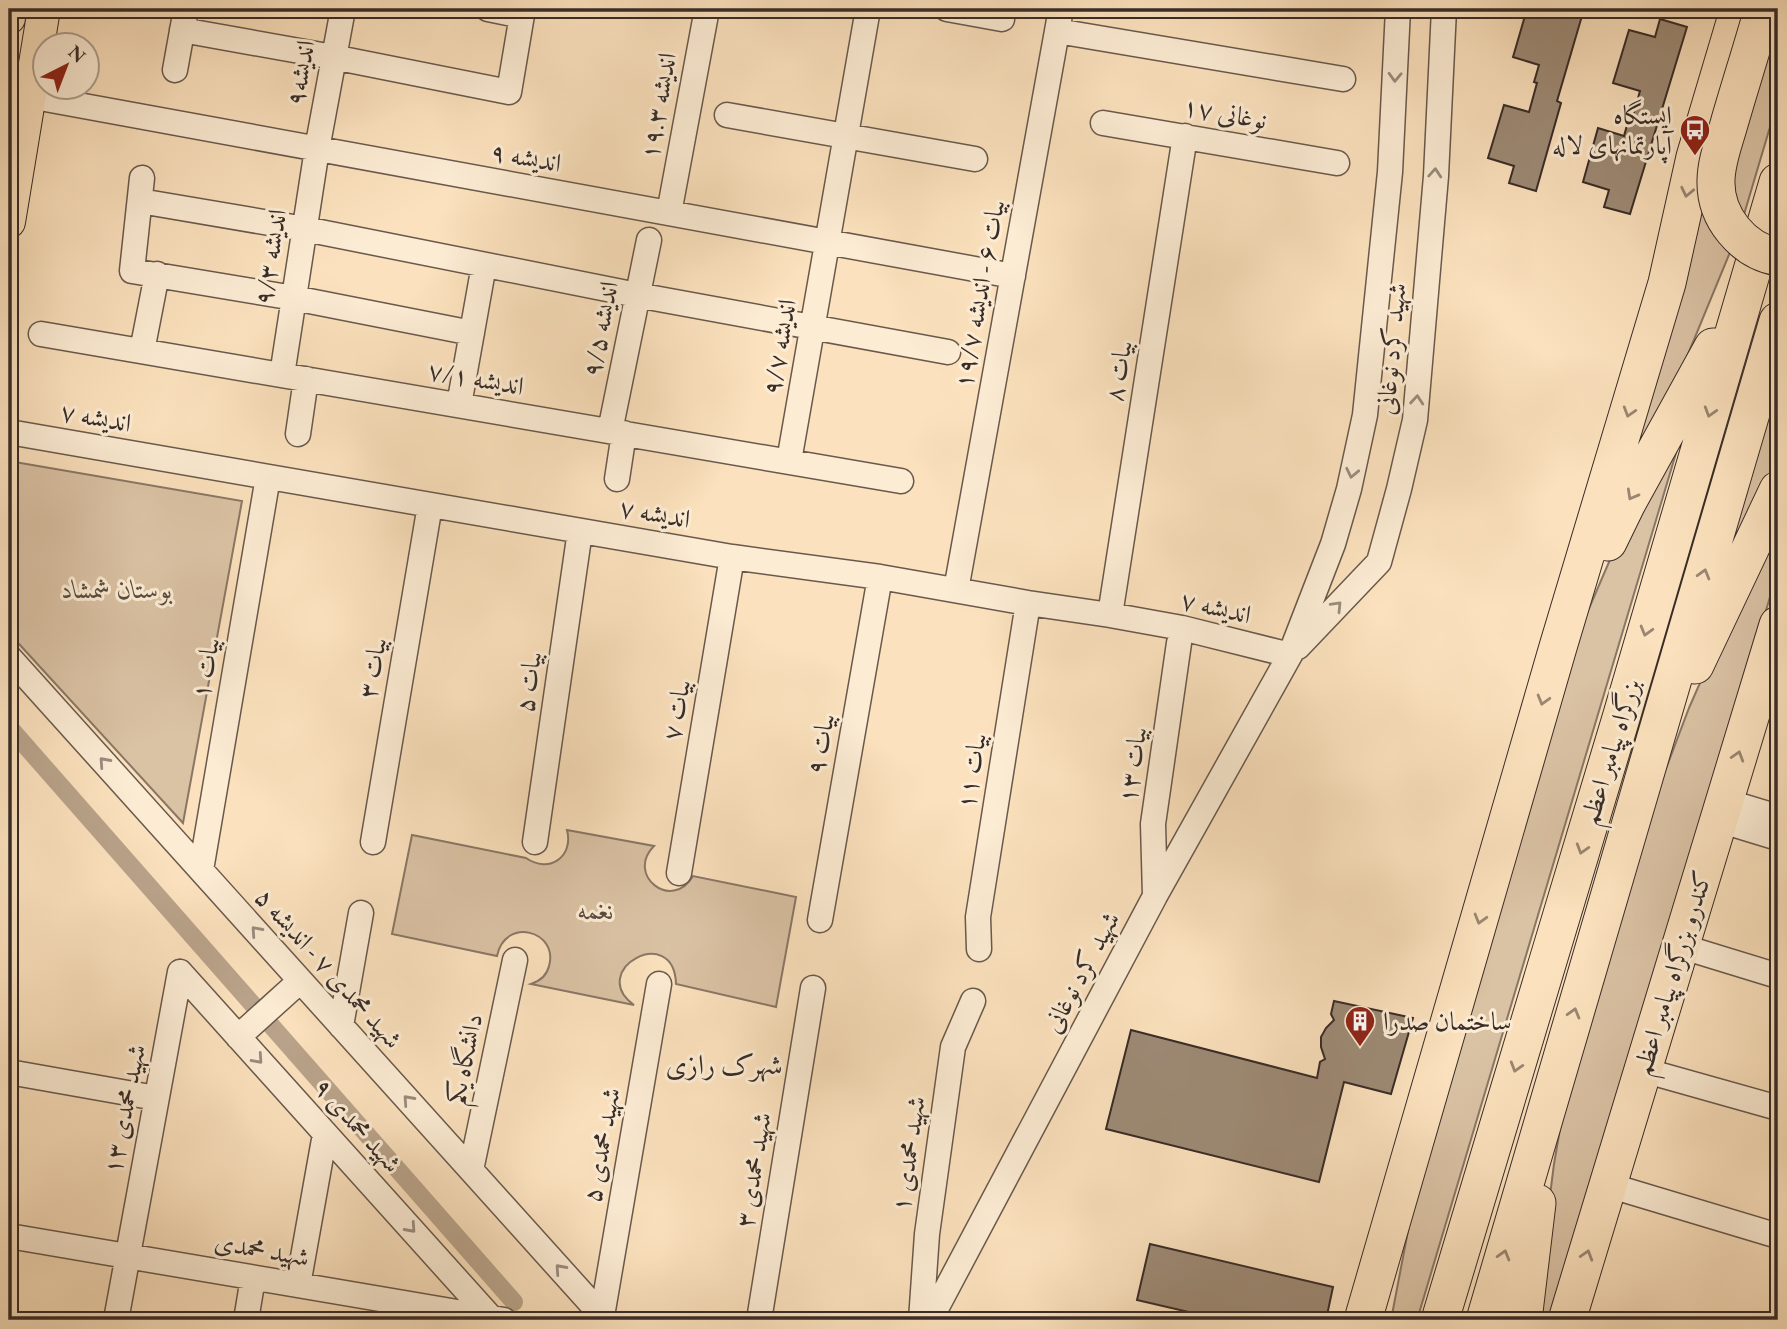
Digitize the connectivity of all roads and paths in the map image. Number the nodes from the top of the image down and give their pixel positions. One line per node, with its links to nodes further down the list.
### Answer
1 (10, 9): 12 (main road)
2 (44, 9): 19 (main road)
3 (343, 9): 16 (street, اندیشه۹)
4 (488, 9): 10 (street)
5 (707, 9): 28 (street, اندیشه ۱۹.۳)
6 (868, 9): 22 (street, اندیشه ۹/۷)
7 (947, 9): 14 (street)
8 (1398, 9): 66 (street, شهید کرد نوغانی, one-way to 66)
9 (1444, 9): 66 (street, شهید کرد نوغانی, one-way to 9)
10 (523, 12): 16 (street)
11 (1754, 13): 33 (highway, bridge); 65 (highway, one-way to 65)
12 (9, 18)
13 (184, 19): 16 (street); 17 (street)
14 (1002, 19)
15 (1059, 20): 18 (street); 36 (street, بیات ۶ - اندیشه ۱۹/۷)
16 (333, 57): 24 (street, اندیشه۹)
17 (175, 70)
18 (1343, 79)
19 (29, 96): 24 (street, اندیشه ۹); 29 (main road)
20 (727, 115): 22 (street)
21 (1102, 123): 23 (street, نوغانی ۱۷)
22 (846, 136): 25 (street); 32 (street, اندیشه ۹/۷)
23 (1185, 136): 26 (street, نوغانی ۱۷); 62 (street, بیات ۸)
24 (317, 149): 28 (street, اندیشه ۹); 30 (street, اندیشه ۹/۳)
25 (975, 159)
26 (1337, 163)
27 (1778, 183): 37 (highway, بزرگراه پیامبر اعظم)
28 (669, 213): 32 (street, اندیشه ۹)
29 (9, 222)
30 (305, 229): 34 (street); 35 (street); 39 (street, اندیشه ۹/۳)
31 (649, 240): 38 (street, اندیشه ۹/۵)
32 (827, 242): 36 (street, اندیشه ۹); 41 (street, اندیشه ۹/۷)
33 (1778, 257)
34 (484, 265): 38 (street); 42 (street)
35 (157, 274): 39 (street); 44 (street)
36 (1013, 276): 60 (street, بیات ۶ - اندیشه ۱۹/۷)
37 (1748, 285): 65 (highway, one-way to 65); 114 (highway, بزرگراه پیامبر اعظم, one-way to 114)
38 (637, 295): 41 (street); 49 (street, اندیشه ۹/۵)
39 (294, 298): 42 (street); 46 (street, اندیشه ۹/۳)
40 (1778, 321): 68 (highway, بزرگراه پیامبر اعظم, one-way to 40)
41 (813, 326): 45 (street); 51 (street, اندیشه ۹/۷)
42 (472, 333): 47 (street)
43 (41, 334): 44 (street, اندیشه ۷/۱)
44 (142, 351): 46 (street, اندیشه ۷/۱)
45 (948, 352)
46 (294, 377): 47 (street, اندیشه ۷/۱); 50 (street, اندیشه ۹/۳)
47 (458, 405): 49 (street, اندیشه ۷/۱)
48 (9, 432): 52 (street, اندیشه ۷)
49 (617, 432): 51 (street, اندیشه ۷/۱); 53 (street, اندیشه ۹/۵)
50 (298, 434)
51 (789, 461): 54 (street, اندیشه ۷/۱)
52 (268, 477): 56 (street, اندیشه ۷); 74 (street, بیات ۱)
53 (617, 479)
54 (901, 481)
55 (1778, 490): 68 (highway)
56 (430, 505): 57 (street, اندیشه ۷); 72 (street, بیات ۳)
57 (580, 531): 58 (street, اندیشه ۷); 73 (street, بیات ۵)
58 (732, 557): 59 (street, اندیشه ۷); 75 (street, بیات ۷)
59 (880, 577): 60 (street, اندیشه ۷); 78 (street, بیات ۹)
60 (956, 590): 61 (street, اندیشه ۷)
61 (1028, 603): 62 (street, اندیشه ۷); 80 (street, بیات ۱۱)
62 (1110, 615): 66 (street, اندیشه ۷)
63 (1778, 625): 69 (highway, کندرو بزرگراه پیامبر اعظم, one-way to 63)
64 (1179, 643): 76 (street, بیات ۱۳)
65 (1559, 647): 98 (highway, one-way to 98)
66 (1290, 655): 76 (street, شهید کرد نوغانی)
67 (9, 657): 74 (street, شهید محمدی ۷ - اندیشه ۵, one-way to 67)
68 (1650, 757): 93 (highway, بزرگراه پیامبر اعظم, one-way to 68)
69 (1722, 811): 70 (street); 71 (street); 79 (highway, کندرو بزرگراه پیامبر اعظم)
70 (1778, 817)
71 (1778, 838)
72 (373, 842)
73 (535, 842)
74 (201, 870): 84 (street, شهید محمدی ۷ - اندیشه ۵, one-way to 74)
75 (679, 873)
76 (1155, 896): 111 (street, شهید کرد نوغانی)
77 (361, 914): 88 (street)
78 (820, 920)
79 (1680, 946): 83 (street); 90 (highway, کندرو بزرگراه پیامبر اعظم)
80 (979, 949)
81 (515, 960): 96 (street, دانشگاه یکم)
82 (180, 972): 89 (street, شهید محمدی ۹); 92 (street, شهید محمدی ۱۳)
83 (1778, 976)
84 (300, 981): 88 (street, شهید محمدی ۷ - اندیشه ۵); 89 (street)
85 (659, 984): 105 (street, شهید محمدی ۵)
86 (813, 988): 109 (street, شهید محمدی ۳)
87 (973, 1001): 110 (street, شهید محمدی ۱)
88 (341, 1026): 96 (street, شهید محمدی ۷ - اندیشه ۵, one-way to 88)
89 (238, 1037): 95 (street, شهید محمدی ۹, one-way to 95)
90 (1643, 1070): 94 (street); 97 (highway, کندرو بزرگراه پیامبر اعظم)
91 (9, 1072): 92 (street)
92 (156, 1098): 101 (street, شهید محمدی ۱۳)
93 (1549, 1098): 115 (highway, بزرگراه پیامبر اعظم, one-way to 93); 116 (highway)
94 (1778, 1108)
95 (325, 1133): 103 (street); 106 (street, شهید محمدی ۹, one-way to 106)
96 (471, 1170): 105 (street, شهید محمدی ۷ - اندیشه ۵, one-way to 96)
97 (1608, 1185): 100 (street); 117 (highway, کندرو بزرگراه پیامبر اعظم, one-way to 97)
98 (1390, 1230): 112 (highway); 113 (highway)
99 (9, 1236): 101 (street, شهید محمدی)
100 (1778, 1236)
101 (127, 1256): 102 (street, شهید محمدی); 107 (street, شهید محمدی ۱۳)
102 (253, 1278): 103 (street, شهید محمدی); 108 (street)
103 (298, 1285): 104 (street, شهید محمدی)
104 (415, 1313): 106 (street, شهید محمدی)
105 (604, 1318)
106 (496, 1319)
107 (116, 1320)
108 (246, 1320)
109 (759, 1320)
110 (921, 1320)
111 (930, 1320)
112 (1363, 1320)
113 (1380, 1320)
114 (1440, 1320)
115 (1485, 1320)
116 (1523, 1320)
117 (1570, 1320)

